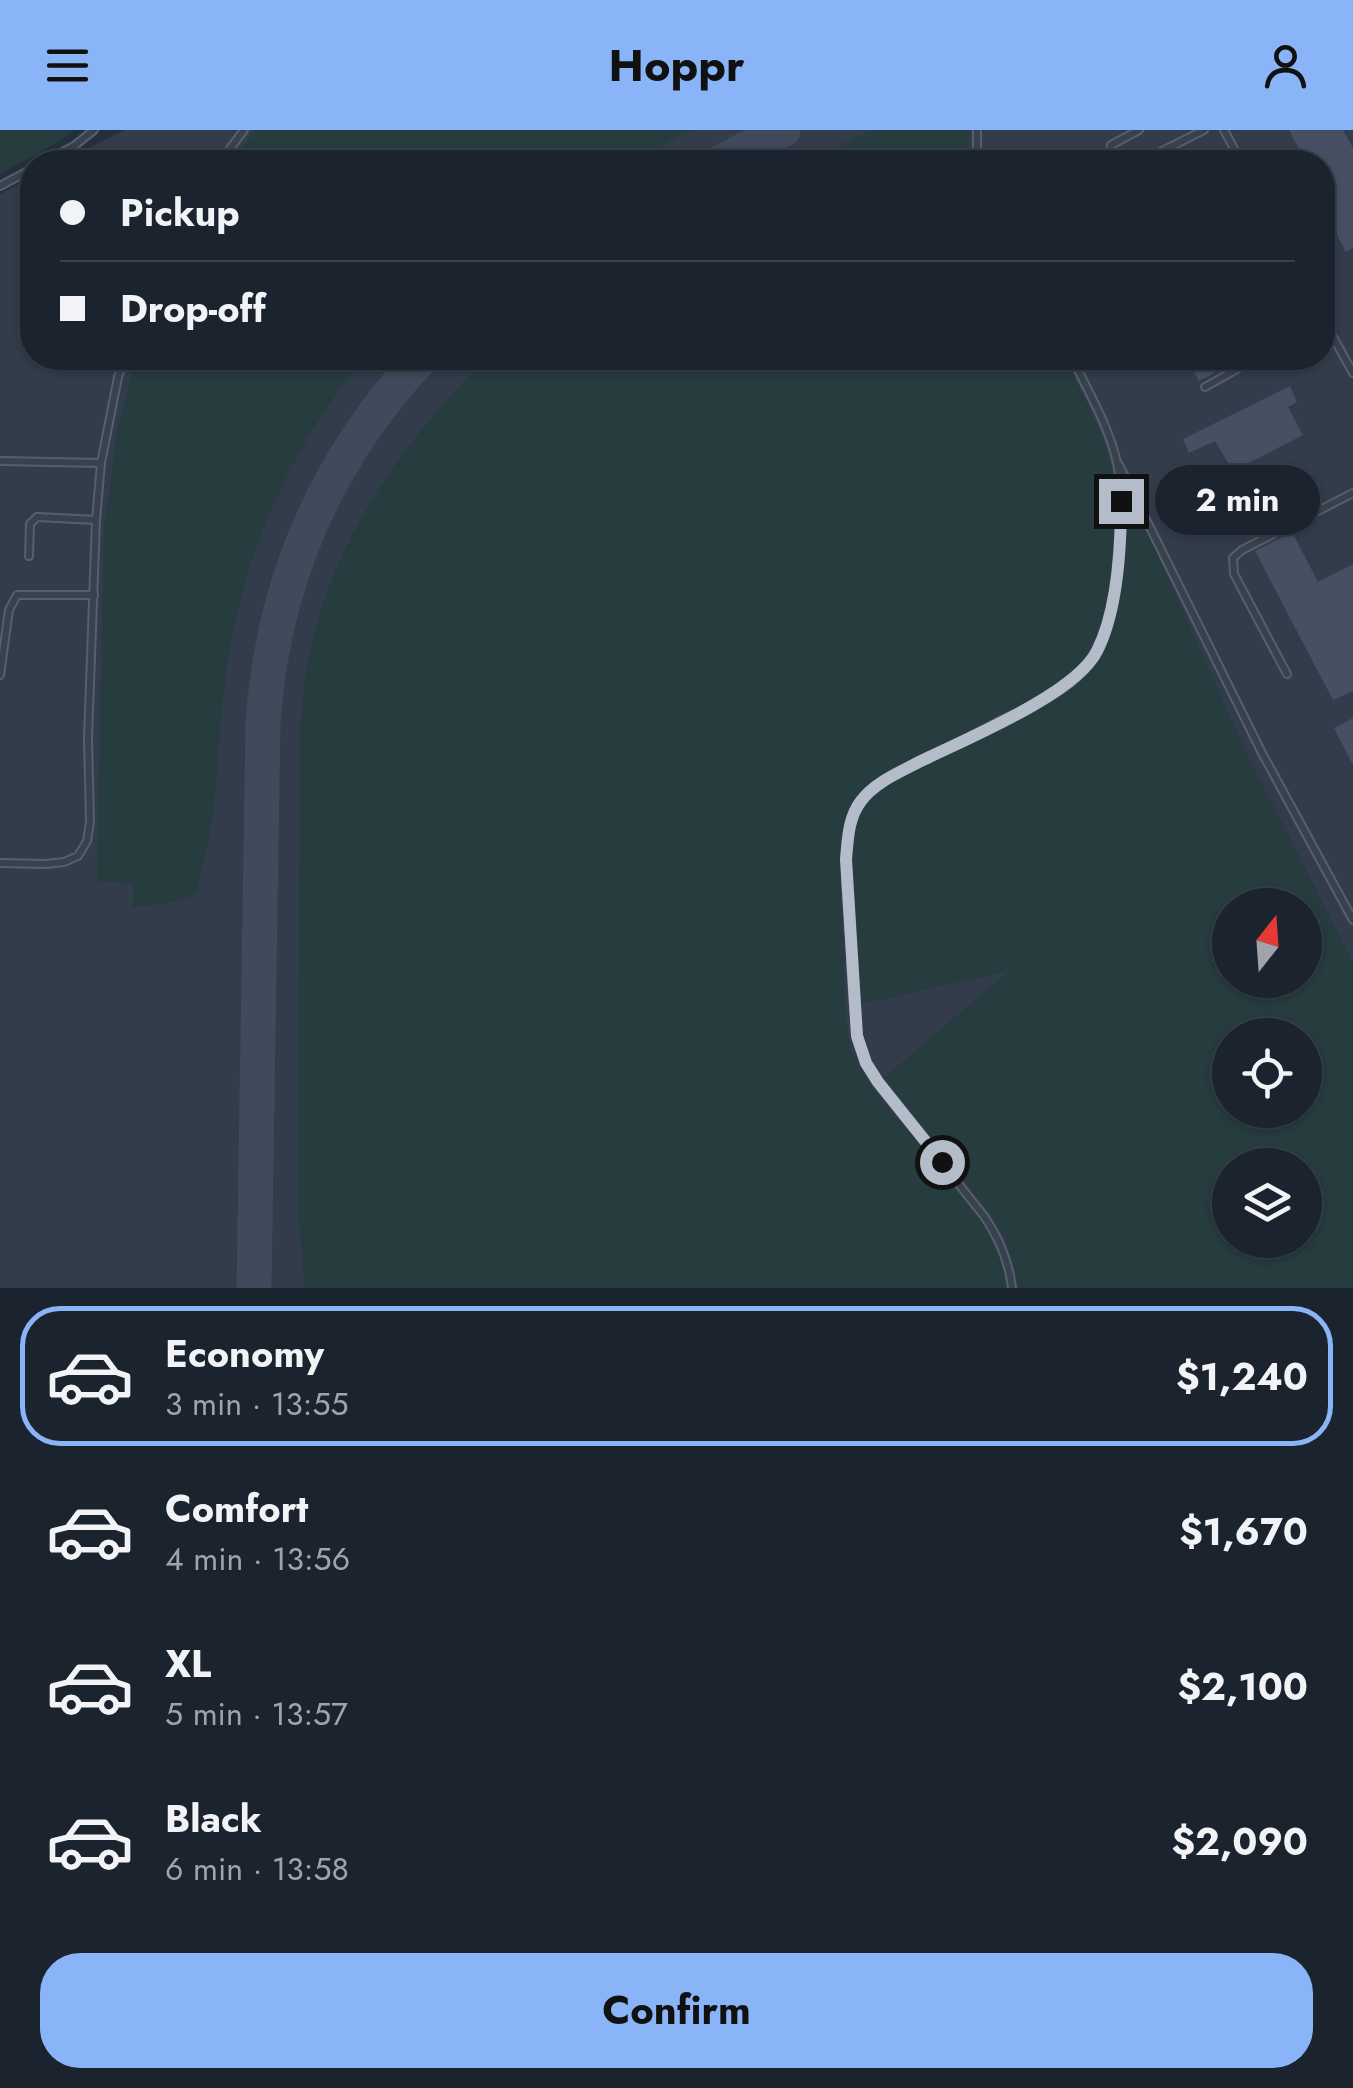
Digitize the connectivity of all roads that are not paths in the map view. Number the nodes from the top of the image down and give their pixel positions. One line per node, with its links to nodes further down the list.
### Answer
1 (94, 130): 4 (lane)
2 (1139, 130): 5 (lane)
3 (1204, 130): 6 (lane)
4 (66, 150)
5 (1110, 150)
6 (1164, 150)
7 (1335, 341): 11 (lane)
8 (121, 370): 15 (lane)
9 (1077, 370): 13 (lane)
10 (1235, 370): 12 (lane)
11 (1353, 373)
12 (1205, 386)
13 (1116, 459): 23 (lane); 24 (lane)
14 (0, 461): 15 (lane)
15 (101, 463): 17 (lane)
16 (1353, 493): 20 (lane)
17 (96, 520): 18 (lane); 19 (lane)
18 (29, 556)
19 (94, 595): 21 (lane); 22 (lane)
20 (1287, 674)
21 (0, 675)
22 (0, 863)
23 (1353, 920)
24 (1012, 1288)

